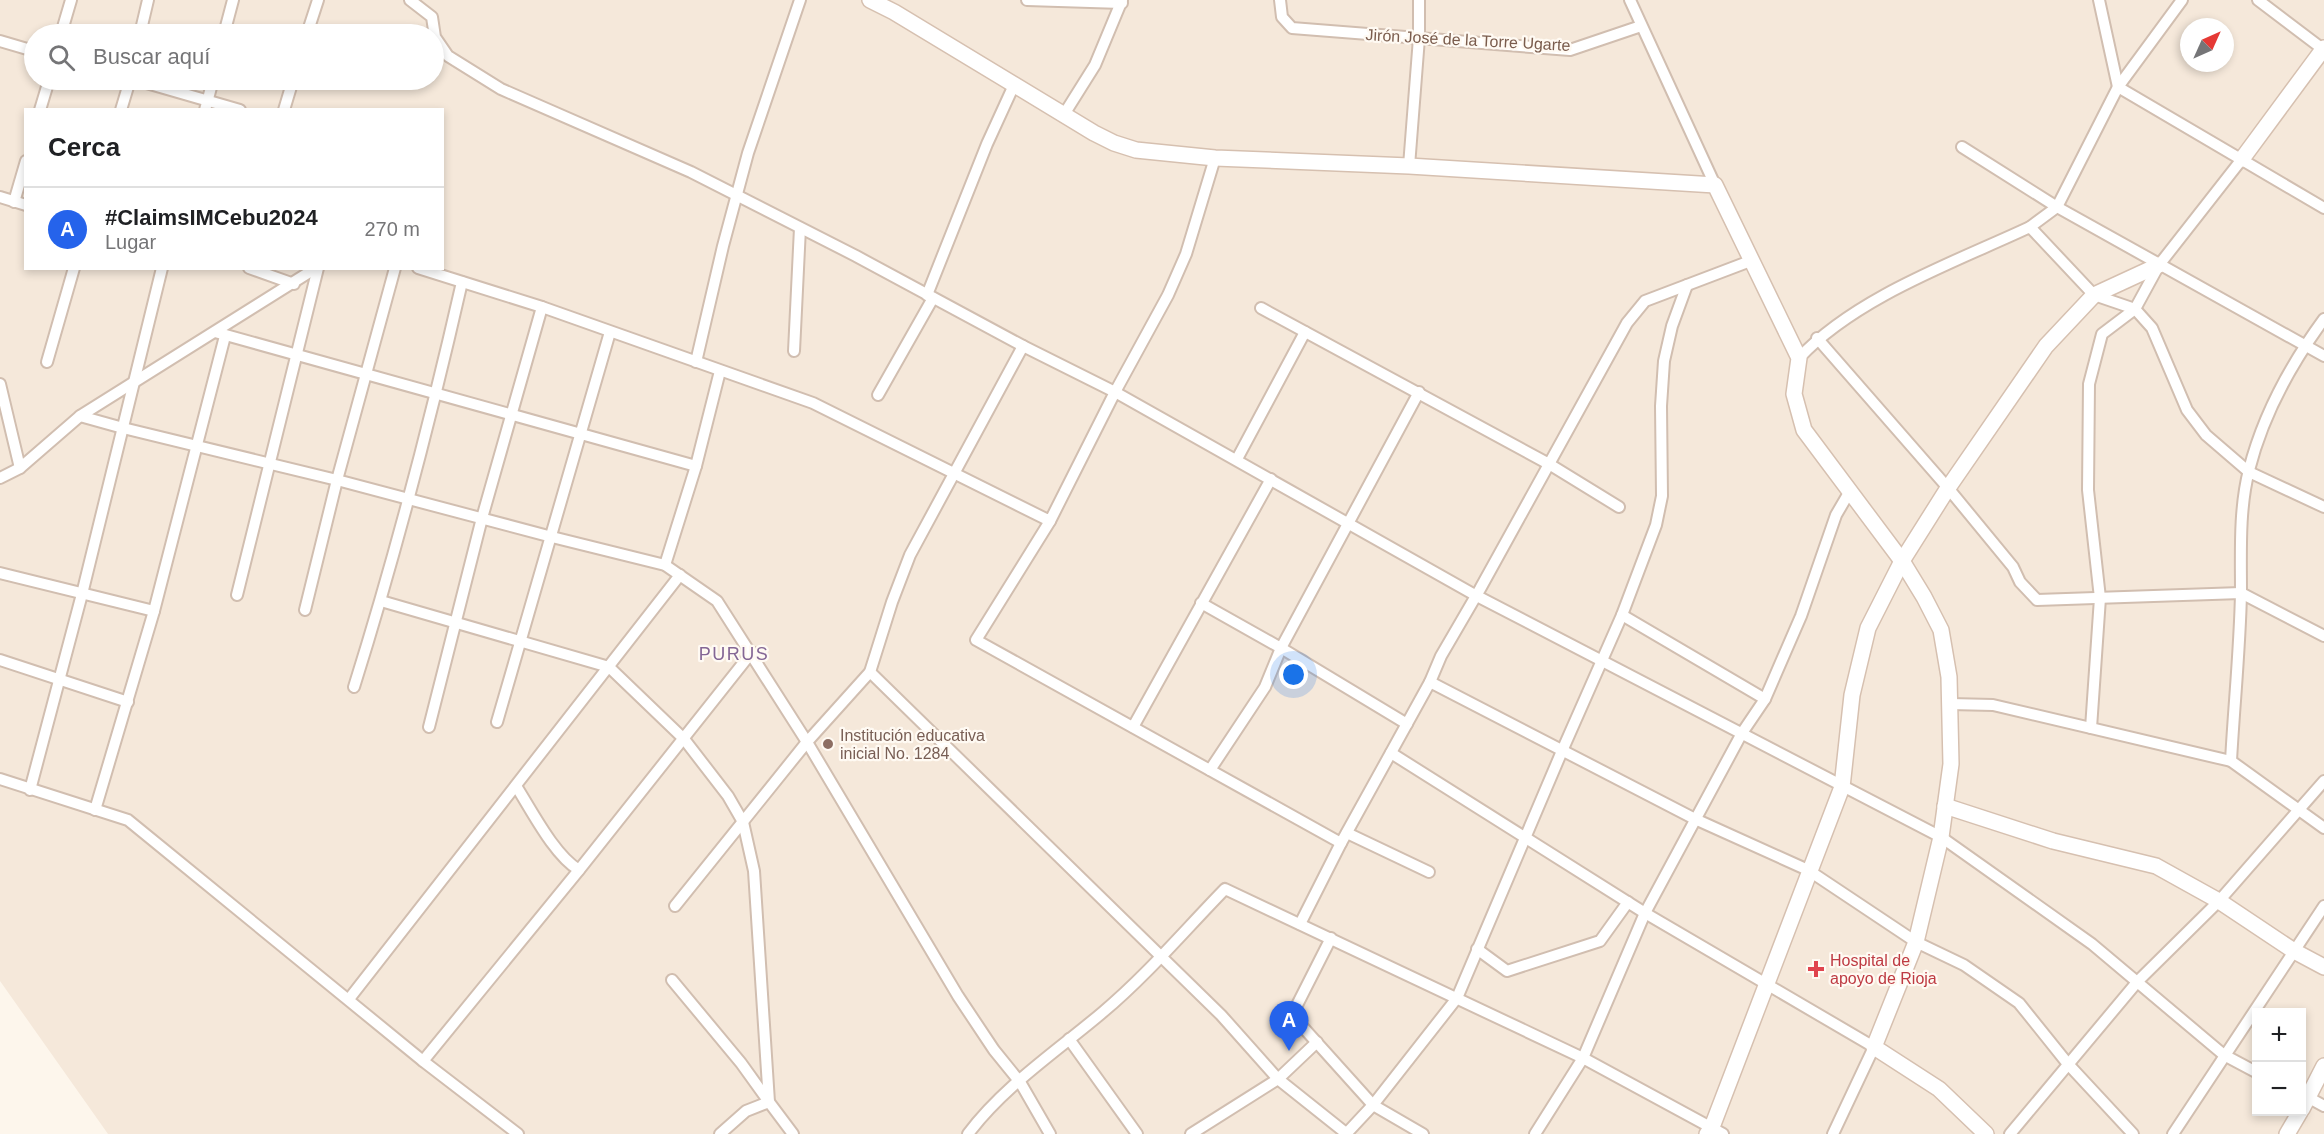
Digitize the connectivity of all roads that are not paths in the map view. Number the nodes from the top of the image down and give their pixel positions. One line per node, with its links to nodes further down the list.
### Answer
1 (71, 0): 16 (street)
2 (148, 0): 17 (street)
3 (233, 0): 18 (street)
4 (318, 0): 19 (street)
5 (410, 0): 20 (street)
6 (800, 0): 47 (street)
7 (870, 0): 27 (street)
8 (1027, 0): 15 (street)
9 (1280, 0): 22 (street, Jirón José de la Torre Ugarte)
10 (1419, 0): 22 (street)
11 (1630, 0): 21 (street)
12 (2098, 0): 28 (street)
13 (2182, 0): 28 (street)
14 (2258, 0): 25 (street)
15 (1122, 2): 39 (street)
16 (64, 24)
17 (142, 24)
18 (227, 24)
19 (311, 24)
20 (433, 24)
21 (1641, 26): 22 (street, Jirón José de la Torre Ugarte); 45 (street)
22 (1419, 38): 43 (street)
23 (0, 41): 24 (street)
24 (24, 48)
25 (2324, 49): 42 (street)
26 (444, 50): 47 (street)
27 (1014, 85): 39 (street); 67 (street)
28 (2118, 87): 42 (street); 50 (street)
29 (46, 90): 35 (street)
30 (127, 90): 36 (street)
31 (164, 90): 34 (street)
32 (210, 90): 34 (street)
33 (290, 90): 38 (street)
34 (206, 105): 37 (street)
35 (41, 108)
36 (122, 108)
37 (226, 108)
38 (285, 108)
39 (1064, 116): 41 (street)
40 (1962, 147): 50 (street)
41 (1215, 158): 43 (street); 88 (street)
42 (2242, 159): 51 (street); 55 (street)
43 (1409, 166): 45 (street)
44 (24, 168): 48 (street)
45 (1715, 184): 54 (street)
46 (0, 196): 48 (street)
47 (736, 196): 53 (street); 83 (street)
48 (14, 202): 49 (street)
49 (24, 204)
50 (2057, 207): 52 (street); 55 (street)
51 (2324, 208)
52 (2030, 227): 66 (street); 75 (street)
53 (800, 228): 67 (street); 78 (street)
54 (1753, 260): 65 (street); 81 (street)
55 (2159, 265): 66 (street); 70 (street); 76 (street)
56 (73, 270): 82 (street)
57 (162, 270): 86 (street)
58 (255, 270): 64 (street)
59 (314, 270): 64 (street)
60 (317, 270): 79 (street)
61 (394, 270): 85 (street)
62 (424, 270): 63 (street)
63 (462, 282): 68 (street); 90 (street)
64 (294, 284): 74 (street)
65 (1687, 285): 98 (street); 129 (street)
66 (2094, 295): 70 (street); 107 (street)
67 (930, 296): 77 (street); 91 (street)
68 (542, 308): 73 (street); 92 (street)
69 (1261, 308): 72 (street)
70 (2135, 309): 102 (street); 124 (street)
71 (2324, 319): 76 (street)
72 (1305, 332): 89 (street); 97 (street)
73 (610, 333): 83 (street); 95 (street)
74 (220, 334): 79 (street); 86 (street); 96 (street)
75 (1817, 338): 81 (street); 107 (street)
76 (2305, 345): 80 (street); 102 (street)
77 (1023, 346): 88 (street); 103 (street)
78 (794, 351)
79 (296, 355): 85 (street); 99 (street)
80 (2324, 356)
81 (1799, 358): 108 (street)
82 (47, 362)
83 (696, 362): 84 (street)
84 (720, 371): 100 (street); 103 (street)
85 (365, 375): 90 (street); 106 (street)
86 (135, 381): 93 (street); 94 (street)
87 (0, 384): 101 (street)
88 (1115, 392): 97 (street); 113 (street)
89 (1419, 392): 98 (street); 114 (street)
90 (436, 395): 92 (street); 109 (street)
91 (878, 395)
92 (512, 415): 95 (street); 112 (street)
93 (80, 416): 94 (street); 101 (street)
94 (123, 428): 96 (street); 121 (street)
95 (581, 434): 100 (street); 115 (street)
96 (196, 447): 99 (street); 128 (street)
97 (1237, 459): 105 (street)
98 (1549, 464): 110 (street); 123 (street)
99 (268, 465): 106 (street); 122 (street)
100 (696, 466): 117 (street)
101 (20, 468): 104 (street)
102 (2249, 471): 111 (street); 120 (street)
103 (955, 473): 113 (street); 138 (street)
104 (0, 478)
105 (1271, 479): 114 (street); 126 (street)
106 (337, 480): 109 (street); 127 (street)
107 (1948, 488): 116 (street); 124 (street)
108 (1850, 491): 116 (street); 142 (street)
109 (409, 499): 112 (street); 125 (street)
110 (1620, 507)
111 (2324, 507)
112 (483, 518): 115 (street); 130 (street)
113 (1050, 520): 148 (street)
114 (1349, 522): 123 (street); 133 (street)
115 (552, 537): 117 (street); 132 (street)
116 (1902, 561): 144 (street); 160 (street)
117 (665, 565): 119 (street)
118 (0, 573): 121 (street)
119 (680, 575): 134 (street); 137 (street)
120 (2241, 593): 124 (street); 131 (street); 155 (street)
121 (82, 594): 128 (street); 139 (street)
122 (237, 595)
123 (1475, 595): 136 (street); 140 (street)
124 (2100, 598): 149 (street)
125 (381, 601): 130 (street); 141 (street)
126 (1201, 603): 133 (street); 148 (street)
127 (305, 610)
128 (154, 611): 143 (street)
129 (1622, 615): 136 (street); 142 (street)
130 (456, 624): 132 (street); 147 (street)
131 (2324, 636)
132 (521, 643): 137 (street); 145 (street)
133 (1281, 648): 146 (street); 156 (street)
134 (752, 652): 151 (street); 152 (street)
135 (0, 660): 139 (street)
136 (1603, 661): 150 (street); 153 (street)
137 (609, 667): 151 (street); 159 (street)
138 (870, 672): 152 (street); 184 (street)
139 (59, 680): 143 (street); 161 (street)
140 (1430, 682): 146 (street); 153 (street)
141 (354, 687)
142 (1765, 699): 150 (street)
143 (128, 702): 164 (street)
144 (1950, 704): 149 (street); 162 (street)
145 (497, 722)
146 (1407, 724): 154 (street)
147 (429, 727)
148 (1133, 727): 156 (street)
149 (2091, 728): 155 (street)
150 (1742, 733): 160 (street); 165 (street)
151 (684, 739): 166 (street); 171 (street)
152 (807, 742): 166 (street); 201 (street)
153 (1562, 752): 165 (street); 168 (street)
154 (1391, 753): 168 (street); 170 (street)
155 (2231, 761): 163 (street)
156 (1210, 770): 170 (street)
157 (0, 779): 161 (street)
158 (2324, 781): 163 (street)
159 (516, 786): 171 (street); 190 (street)
160 (1842, 786): 169 (street); 172 (street)
161 (30, 790): 164 (street)
162 (1945, 806): 169 (street); 174 (street)
163 (2299, 809): 167 (street); 174 (street)
164 (95, 810): 190 (street)
165 (1695, 819): 172 (street); 178 (street)
166 (743, 822): 176 (street); 203 (street)
167 (2324, 828)
168 (1526, 837): 175 (street); 182 (street)
169 (1941, 837): 181 (street); 187 (street)
170 (1344, 838): 173 (street); 179 (street)
171 (579, 870): 196 (street)
172 (1808, 870): 181 (street); 188 (street)
173 (1430, 872)
174 (2219, 901): 183 (street); 187 (street)
175 (1628, 902): 178 (street); 182 (street)
176 (675, 906)
177 (2324, 906): 183 (street)
178 (1645, 914): 188 (street); 195 (street)
179 (1300, 924): 180 (street); 184 (street)
180 (1331, 938): 189 (street); 192 (street)
181 (1916, 942): 193 (street); 197 (street)
182 (1478, 950): 189 (street)
183 (2294, 951): 185 (street); 194 (street)
184 (1161, 955): 191 (street); 200 (street)
185 (2324, 967)
186 (672, 980): 203 (street)
187 (2138, 981): 194 (street); 197 (street)
188 (1765, 985): 193 (street); 208 (street)
189 (1457, 998): 195 (street); 205 (street)
190 (349, 999): 196 (street)
191 (1069, 1039): 201 (street); 214 (street)
192 (1317, 1042): 200 (street); 205 (street)
193 (1874, 1047): 219 (street); 220 (street)
194 (2224, 1055): 199 (street); 223 (street)
195 (1582, 1058): 208 (street); 218 (street)
196 (423, 1061): 209 (street)
197 (2068, 1064): 221 (street); 222 (street)
198 (2324, 1066): 202 (street)
199 (2252, 1070)
200 (1278, 1079): 215 (street); 216 (street)
201 (1020, 1082): 212 (street); 213 (street)
202 (2306, 1098)
203 (769, 1102): 210 (street); 211 (street)
204 (2306, 1103): 206 (street)
205 (1373, 1105): 216 (street); 217 (street)
206 (2324, 1106)
207 (2296, 1116): 224 (street)
208 (1714, 1132)
209 (518, 1134)
210 (720, 1134)
211 (793, 1134)
212 (968, 1134)
213 (1050, 1134)
214 (1137, 1134)
215 (1191, 1134)
216 (1346, 1134)
217 (1423, 1134)
218 (1535, 1134)
219 (1833, 1134)
220 (1986, 1134)
221 (2010, 1134)
222 (2133, 1134)
223 (2173, 1134)
224 (2287, 1134)

